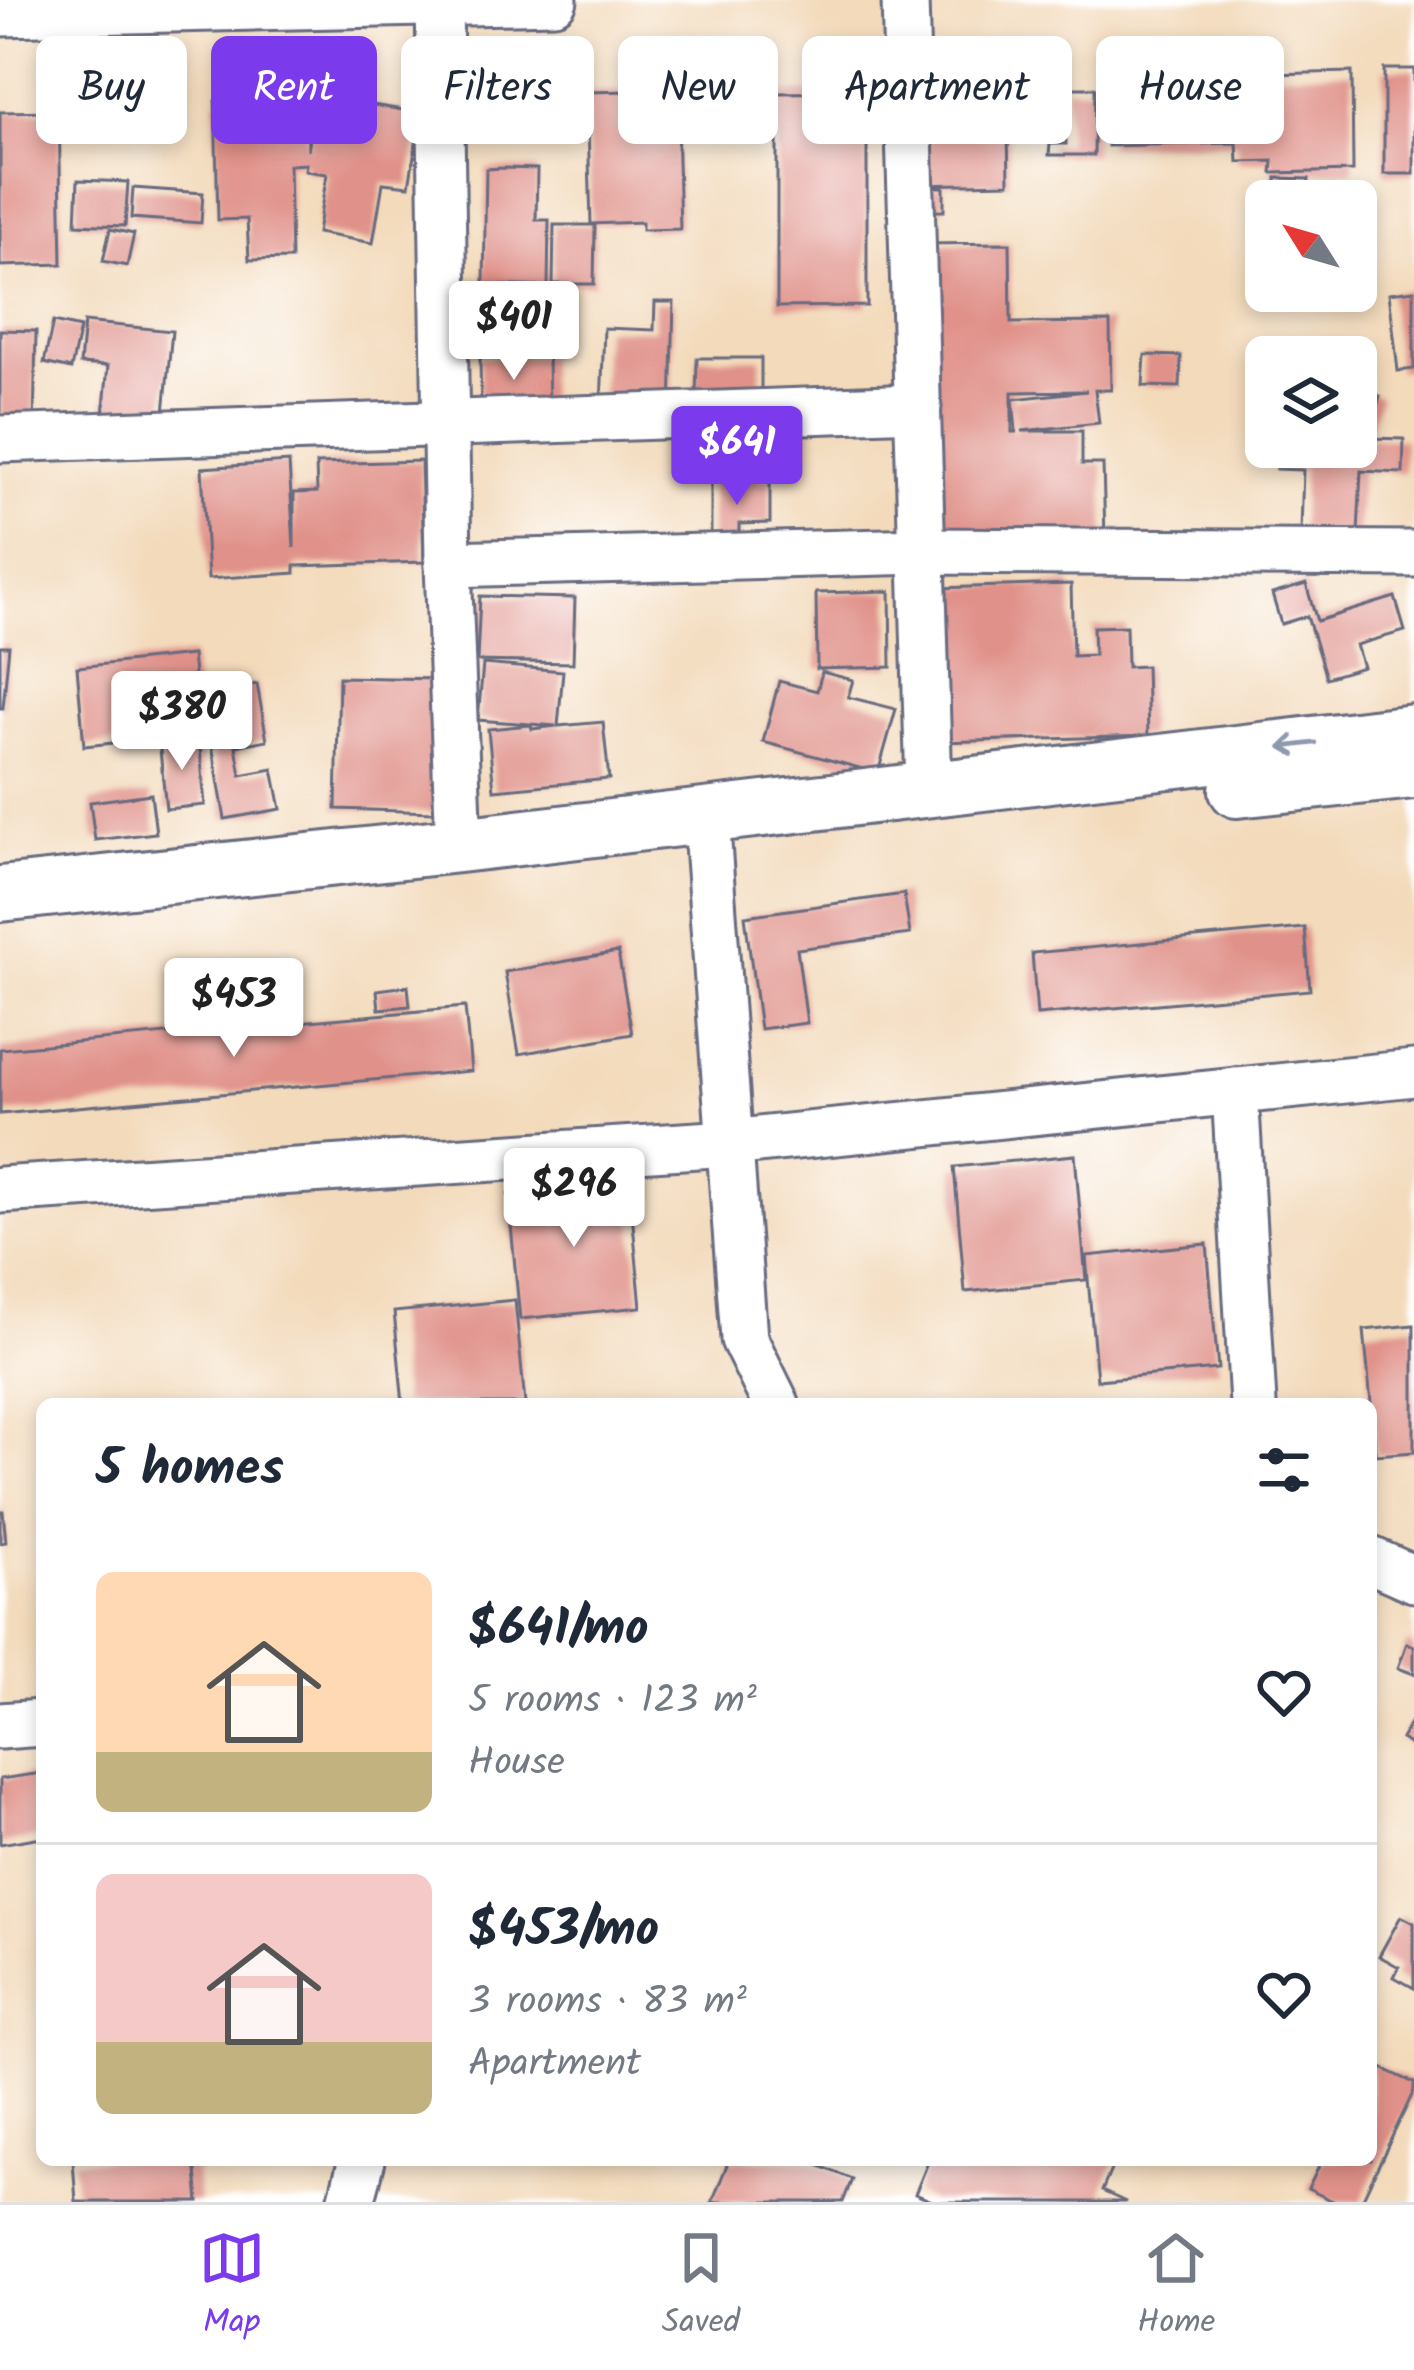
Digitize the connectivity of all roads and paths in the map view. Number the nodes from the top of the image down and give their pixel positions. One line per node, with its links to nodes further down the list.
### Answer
1 (554, 0): 3 (street)
2 (905, 0): 5 (street)
3 (439, 2): 4 (street); 6 (street)
4 (0, 13)
5 (918, 406): 6 (street); 8 (street)
6 (446, 422): 7 (street); 10 (street)
7 (0, 439)
8 (922, 551): 9 (street); 10 (street); 13 (street)
9 (1414, 554)
10 (448, 564): 15 (street)
11 (1414, 732): 13 (street, one-way to 13)
12 (1414, 771): 14 (street)
13 (929, 789): 14 (street)
14 (707, 832): 15 (street); 17 (street); 20 (street)
15 (459, 845): 16 (street)
16 (0, 894)
17 (0, 926)
18 (1414, 1072): 19 (street)
19 (1235, 1091): 20 (street); 23 (street)
20 (730, 1143): 21 (street); 22 (street)
21 (0, 1190)
22 (773, 1398)
23 (1253, 1398)
24 (1377, 1563): 25 (street)
25 (1414, 1580)
26 (36, 1723): 27 (street)
27 (0, 1726)
28 (360, 2166): 29 (street)
29 (351, 2202)

